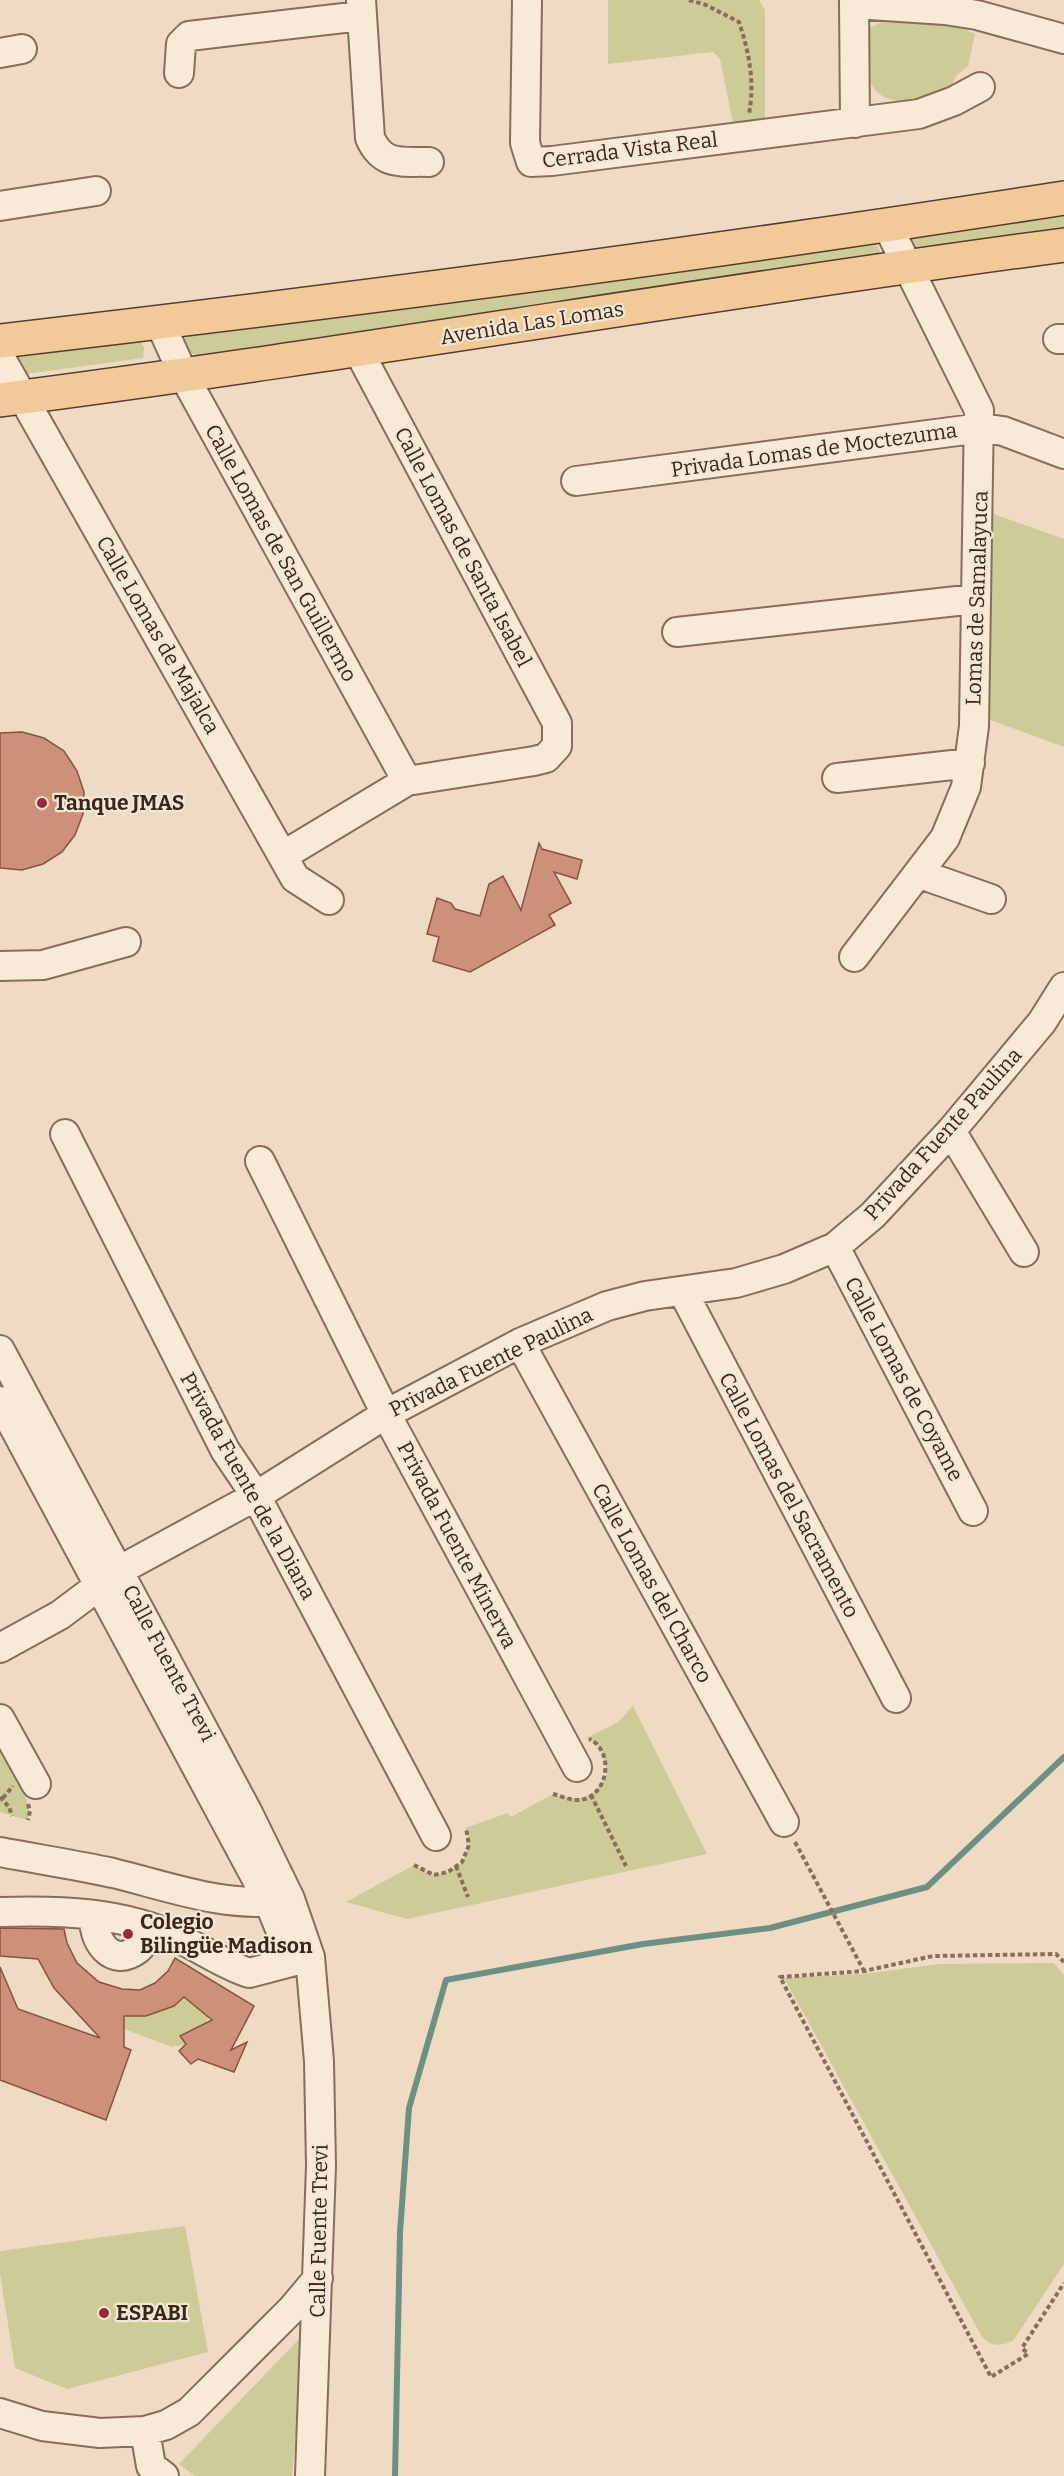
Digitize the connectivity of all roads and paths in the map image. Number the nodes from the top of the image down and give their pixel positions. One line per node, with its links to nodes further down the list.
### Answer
1 (527, 0): 9 (street, Cerrada Vista Real)
2 (689, 0): 9 (path)
3 (855, 2): 5 (street); 8 (street)
4 (361, 8): 6 (street); 10 (street)
5 (1064, 39)
6 (179, 73)
7 (980, 87): 8 (street, Cerrada Vista Real)
8 (855, 123): 9 (street, Cerrada Vista Real)
9 (747, 135)
10 (429, 162)
11 (96, 191): 13 (street)
12 (1064, 198): 14 (main road)
13 (0, 206)
14 (887, 225): 16 (street, Lomas de Samalayuca); 17 (main road)
15 (1064, 245): 16 (main road, Avenida Las Lomas)
16 (907, 266): 19 (main road, Avenida Las Lomas); 23 (street, Lomas de Samalayuca)
17 (160, 322): 18 (main road); 21 (street, Calle Lomas de San Guillermo)
18 (0, 341)
19 (358, 350): 21 (main road, Avenida Las Lomas); 30 (street, Calle Lomas de Santa Isabel)
20 (0, 357): 22 (street, Calle Lomas de Majalca)
21 (184, 376): 22 (main road, Avenida Las Lomas); 30 (street, Calle Lomas de San Guillermo)
22 (11, 398): 31 (street, Calle Lomas de Majalca)
23 (981, 428): 24 (street, Privada Lomas de Moctezuma); 25 (street, Privada Lomas de Moctezuma); 26 (street, Lomas de Samalayuca)
24 (1056, 451)
25 (576, 482)
26 (975, 599): 27 (street); 28 (street, Lomas de Samalayuca)
27 (677, 632)
28 (969, 763): 29 (street); 32 (street, Lomas de Samalayuca)
29 (837, 778)
30 (407, 781): 31 (street)
31 (284, 855): 34 (street, Calle Lomas de Majalca)
32 (920, 874): 33 (street); 36 (street, Lomas de Samalayuca)
33 (991, 899)
34 (329, 900)
35 (126, 942): 37 (street)
36 (854, 957)
37 (0, 966)
38 (1064, 987): 39 (street, Privada Fuente Paulina)
39 (951, 1131): 42 (street, Privada Fuente Paulina); 43 (street)
40 (65, 1134): 49 (street, Privada Fuente de la Diana)
41 (260, 1161): 48 (street, Privada Fuente Minerva)
42 (835, 1247): 44 (street, Privada Fuente Paulina); 50 (street, Calle Lomas de Coyame)
43 (1024, 1252)
44 (683, 1292): 45 (street, Privada Fuente Paulina); 53 (street, Calle Lomas del Sacramento)
45 (520, 1344): 48 (street, Privada Fuente Paulina); 60 (street, Calle Lomas del Charco)
46 (0, 1350): 51 (street, Calle Fuente Trevi)
47 (0, 1401): 51 (street, Calle Fuente Trevi)
48 (386, 1414): 49 (street, Privada Fuente Paulina); 55 (street, Privada Fuente Minerva)
49 (256, 1496): 51 (street, Privada Fuente Paulina); 62 (street, Privada Fuente de la Diana)
50 (973, 1511)
51 (109, 1578): 52 (street, Privada Fuente Paulina); 69 (street, Calle Fuente Trevi)
52 (0, 1648)
53 (896, 1698)
54 (0, 1719): 56 (street)
55 (577, 1767)
56 (25, 1785): 58 (path)
57 (591, 1795): 67 (path)
58 (2, 1797): 59 (path)
59 (12, 1816)
60 (784, 1822)
61 (466, 1828): 66 (path)
62 (436, 1836)
63 (798, 1848): 73 (path)
64 (0, 1852): 69 (street)
65 (414, 1865): 66 (path)
66 (456, 1866): 68 (path)
67 (626, 1866)
68 (468, 1897)
69 (280, 1900): 71 (street, Calle Fuente Trevi)
70 (0, 1912): 71 (street)
71 (302, 1960): 74 (street, Calle Fuente Trevi)
72 (1064, 1962): 73 (path)
73 (864, 1971): 75 (path)
74 (318, 2278): 77 (street); 79 (street, Calle Fuente Trevi)
75 (1064, 2283)
76 (0, 2413): 77 (street)
77 (145, 2431): 78 (street)
78 (164, 2476)
79 (310, 2476)

